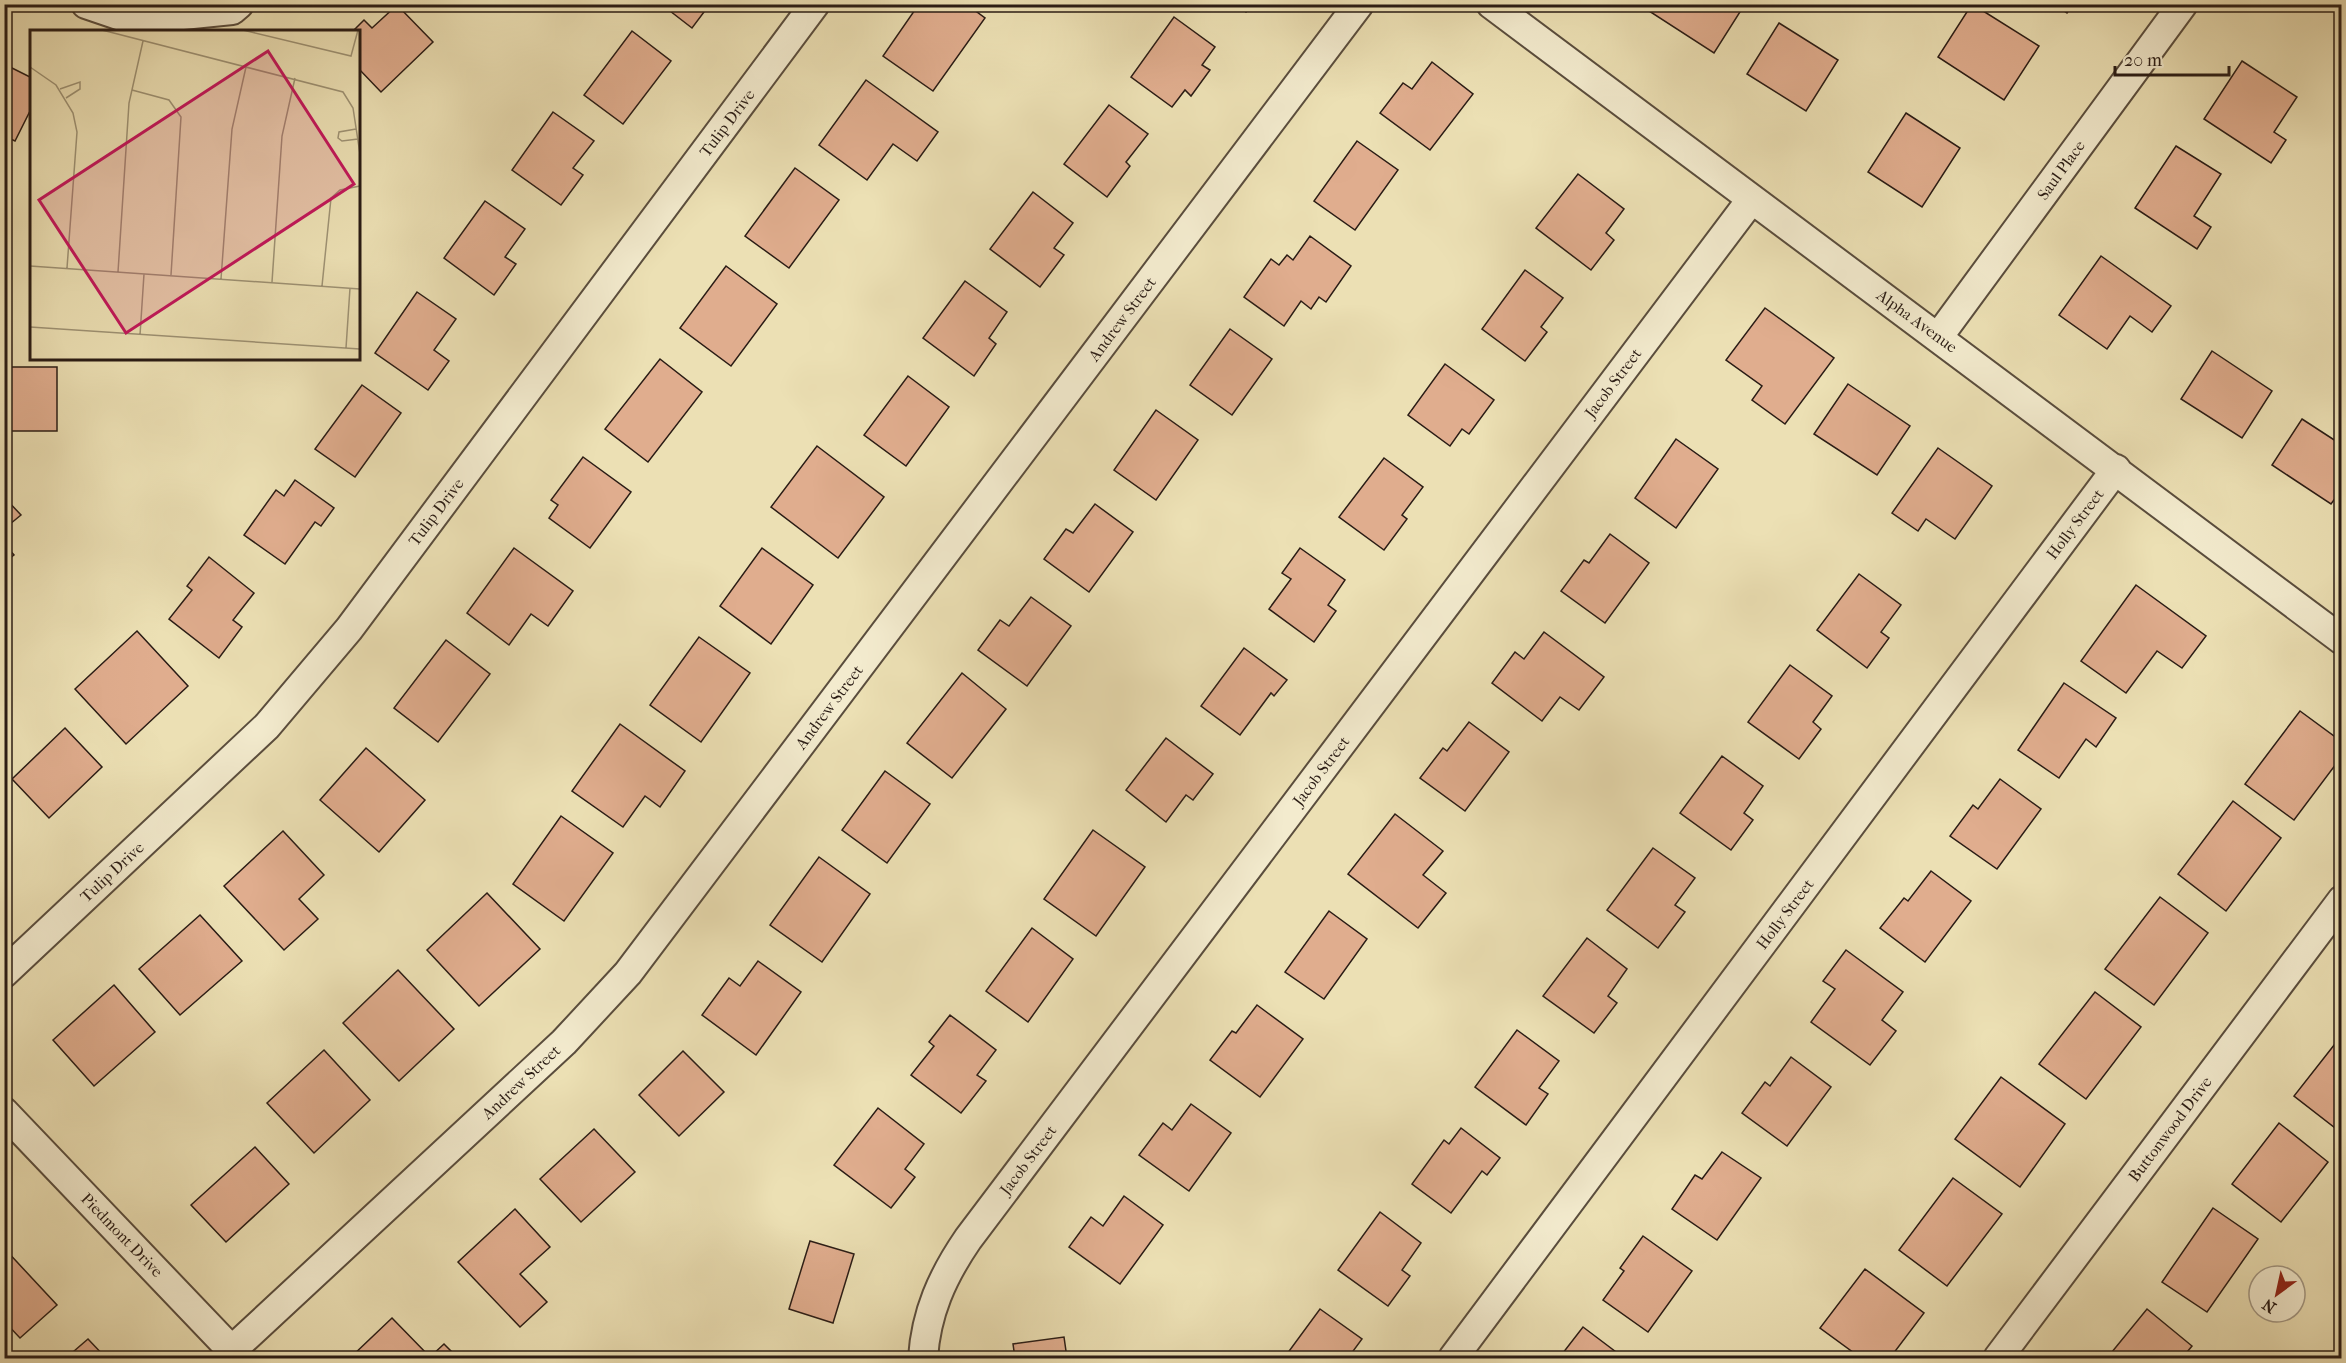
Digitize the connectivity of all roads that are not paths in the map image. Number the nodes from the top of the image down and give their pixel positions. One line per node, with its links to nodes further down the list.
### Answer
1 (86, 4): 2 (street)
2 (239, 4)
3 (815, 4): 12 (street, Tulip Drive)
4 (1359, 4): 14 (street, Andrew Street)
5 (1491, 4): 7 (street, Alpha Avenue)
6 (2183, 4): 8 (street, Saul Place)
7 (1751, 200): 8 (street, Alpha Avenue); 15 (street, Jacob Street)
8 (1939, 336): 9 (street, Alpha Avenue)
9 (2116, 469): 10 (street, Alpha Avenue); 16 (street, Holly Street)
10 (2342, 640)
11 (2342, 900): 17 (street, Buttonwood Drive)
12 (4, 973)
13 (4, 1112): 14 (street, Piedmont Drive)
14 (236, 1354)
15 (923, 1359)
16 (1453, 1359)
17 (1998, 1359)

